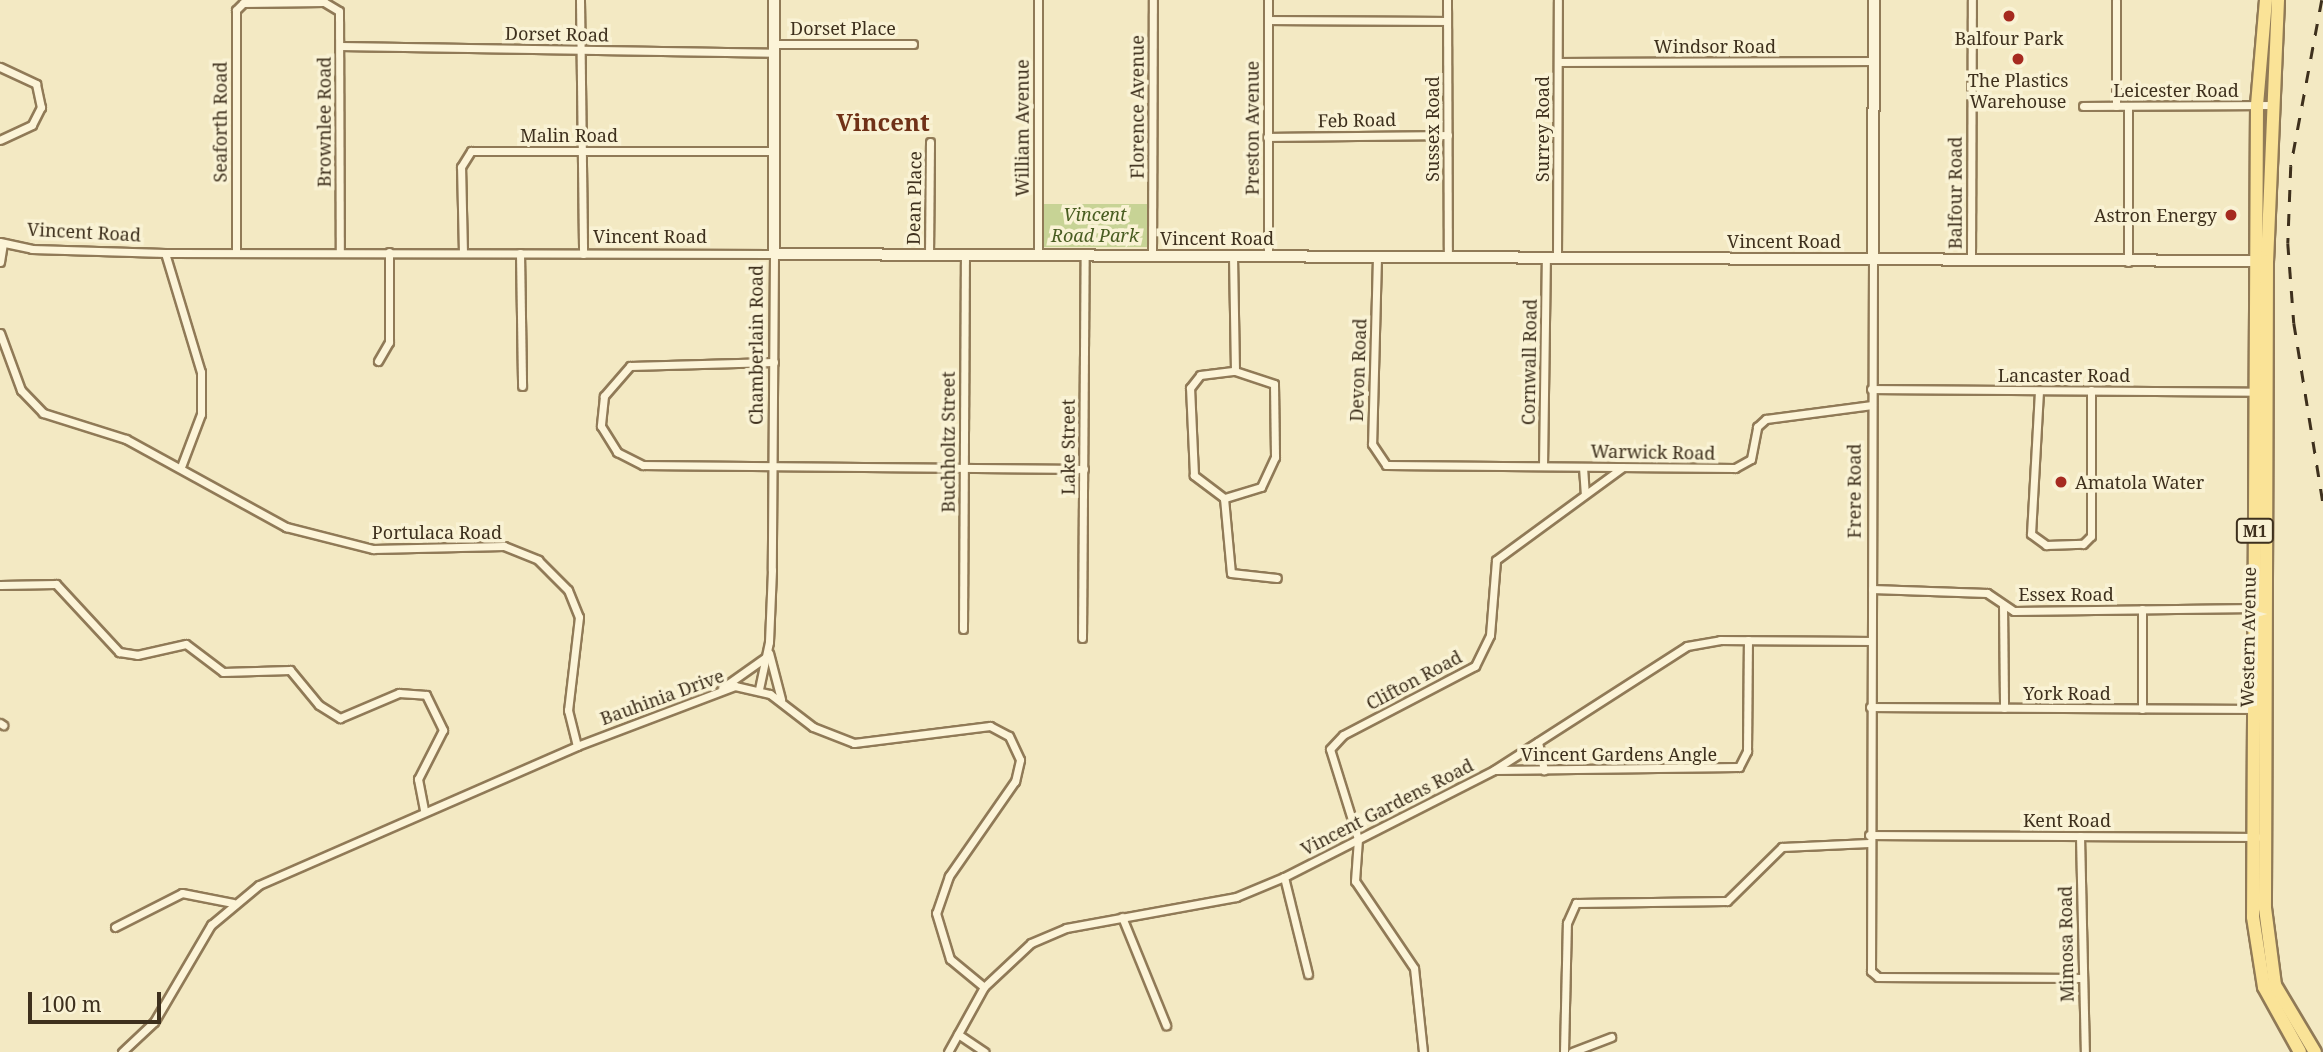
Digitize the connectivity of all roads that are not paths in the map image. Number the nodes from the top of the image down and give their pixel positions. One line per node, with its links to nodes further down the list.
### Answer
1 (580, 0): 19 (street)
2 (774, 0): 18 (street, Chamberlain Road)
3 (1038, 0): 44 (street, William Avenue)
4 (1153, 0): 45 (street, Florence Avenue)
5 (1268, 0): 14 (street, Preston Avenue)
6 (1447, 0): 15 (street, Sussex Road)
7 (1558, 0): 21 (street, Surrey Road)
8 (1874, 0): 20 (street, Frere Road)
9 (1972, 0): 53 (street, Balfour Road)
10 (2116, 0): 25 (street)
11 (2266, 0): 23 (main road, Western Avenue / M1)
12 (2278, 0): 23 (main road, Western Avenue / M1)
13 (324, 2): 17 (street, Brownlee Road); 35 (street, Seaforth Road)
14 (1268, 20): 15 (street); 28 (street, Preston Avenue)
15 (1447, 21): 27 (street, Sussex Road)
16 (913, 44): 18 (street, Dorset Place)
17 (340, 46): 19 (street, Dorset Road); 34 (street, Brownlee Road)
18 (774, 48): 19 (street, Dorset Road); 32 (street, Chamberlain Road)
19 (580, 50): 31 (street)
20 (1873, 61): 21 (street, Windsor Road); 52 (street, Frere Road)
21 (1558, 62): 51 (street, Surrey Road)
22 (0, 67): 29 (street)
23 (2264, 105): 26 (street, Leicester Road); 54 (main road, Western Avenue / M1)
24 (2083, 106): 25 (street, Leicester Road)
25 (2116, 106): 26 (street, Leicester Road)
26 (2128, 106): 56 (street)
27 (1448, 135): 28 (street, Feb Road); 50 (street, Sussex Road)
28 (1268, 137): 47 (street, Preston Avenue)
29 (0, 140)
30 (930, 142): 42 (street, Dean Place)
31 (581, 150): 32 (street, Malin Road); 38 (street, Malin Road); 40 (street)
32 (774, 151): 41 (street, Chamberlain Road)
33 (2, 243): 37 (street, Vincent Road); 55 (street)
34 (340, 251): 35 (street, Vincent Road); 36 (street, Vincent Road)
35 (236, 252): 37 (street, Vincent Road)
36 (389, 252): 38 (street, Vincent Road); 58 (street)
37 (165, 253): 68 (street)
38 (463, 253): 39 (street, Vincent Road)
39 (520, 253): 40 (street, Vincent Road); 61 (street)
40 (583, 254): 41 (street, Vincent Road)
41 (774, 254): 42 (street, Vincent Road); 59 (street, Chamberlain Road)
42 (929, 256): 43 (street, Vincent Road)
43 (965, 256): 44 (street, Vincent Road); 73 (street, Buchholtz Street)
44 (1038, 256): 48 (street, Vincent Road)
45 (1152, 256): 46 (street, Vincent Road); 48 (street, Vincent Road)
46 (1233, 256): 47 (street, Vincent Road); 60 (street)
47 (1268, 256): 49 (street, Vincent Road)
48 (1085, 257): 74 (street, Lake Street)
49 (1377, 257): 50 (street, Vincent Road); 69 (street, Devon Road)
50 (1448, 257): 51 (street, Vincent Road)
51 (1552, 258): 52 (street, Vincent Road); 67 (street, Cornwall Road)
52 (1872, 259): 53 (street, Vincent Road); 62 (street, Frere Road)
53 (1971, 260): 56 (street, Vincent Road)
54 (2262, 261): 56 (street, Vincent Road); 65 (main road, Western Avenue / M1); 81 (main road, Western Avenue / M1)
55 (0, 262)
56 (2128, 262)
57 (0, 332): 68 (street, Portulaca Road)
58 (378, 361)
59 (774, 362): 72 (street, Chamberlain Road); 72 (street)
60 (1235, 371): 76 (street); 76 (street)
61 (522, 386)
62 (1871, 389): 64 (street, Lancaster Road); 66 (street, Frere Road)
63 (2091, 390): 64 (street, Lancaster Road); 64 (street); 65 (street, Lancaster Road)
64 (2039, 391)
65 (2256, 392): 81 (main road, Western Avenue / M1)
66 (1872, 405): 71 (street, Warwick Road); 79 (street, Frere Road)
67 (1543, 466): 69 (street, Warwick Road); 70 (street, Warwick Road)
68 (181, 467): 96 (street, Portulaca Road)
69 (1399, 467)
70 (1583, 467): 71 (street, Warwick Road); 75 (street)
71 (1623, 467): 75 (street, Clifton Road)
72 (772, 468): 73 (street); 87 (street, Chamberlain Road)
73 (964, 468): 74 (street); 83 (street, Buchholtz Street)
74 (1084, 469): 84 (street, Lake Street)
75 (1585, 494): 102 (street, Clifton Road)
76 (1224, 498): 77 (street)
77 (1277, 578)
78 (0, 585): 99 (street)
79 (1872, 589): 80 (street, Essex Road); 86 (street, Frere Road)
80 (2003, 605): 82 (street, Essex Road); 92 (street)
81 (2260, 608): 82 (street, Essex Road); 94 (main road, Western Avenue / M1)
82 (2142, 609): 93 (street)
83 (963, 629)
84 (1082, 638)
85 (1748, 639): 86 (street, Vincent Gardens Road); 95 (street, Vincent Gardens Road); 98 (street, Vincent Gardens Angle)
86 (1870, 641): 91 (street, Frere Road)
87 (767, 653): 88 (street, Chamberlain Road); 89 (street); 90 (street)
88 (759, 689): 89 (street, Bauhinia Drive); 90 (street)
89 (716, 692): 96 (street, Bauhinia Drive)
90 (783, 703): 110 (street)
91 (1870, 706): 92 (street, York Road); 103 (street, Frere Road)
92 (2004, 708): 93 (street, York Road)
93 (2142, 709): 94 (street, York Road)
94 (2259, 709): 101 (main road, Western Avenue / M1)
95 (1538, 742): 97 (street, Vincent Gardens Road); 98 (street)
96 (578, 746): 99 (street, Bauhinia Drive)
97 (1494, 770): 98 (street, Vincent Gardens Angle); 102 (street, Vincent Gardens Road)
98 (1544, 770)
99 (424, 810): 105 (street, Bauhinia Drive)
100 (2080, 836): 101 (street, Kent Road); 103 (street, Kent Road); 109 (street, Mimosa Road)
101 (2259, 836): 121 (main road, Western Avenue / M1); 122 (main road, Western Avenue / M1)
102 (1358, 839): 104 (street, Vincent Gardens Road); 117 (street)
103 (1869, 839): 109 (street, Frere Road); 118 (street, Kent Road)
104 (1284, 877): 106 (street, Vincent Gardens Road); 108 (street)
105 (233, 903): 107 (street); 114 (street, Bauhinia Drive)
106 (1122, 917): 110 (street, Vincent Gardens Road); 111 (street)
107 (115, 928)
108 (1308, 974)
109 (2082, 978): 120 (street, Mimosa Road)
110 (984, 987): 112 (street, Vincent Gardens Road)
111 (1166, 1025)
112 (958, 1034): 115 (street, Vincent Gardens Road); 116 (street)
113 (1611, 1037): 119 (street)
114 (122, 1052)
115 (948, 1052)
116 (985, 1052)
117 (1423, 1052)
118 (1564, 1052)
119 (1572, 1052)
120 (2085, 1052)
121 (2300, 1052)
122 (2315, 1052)

